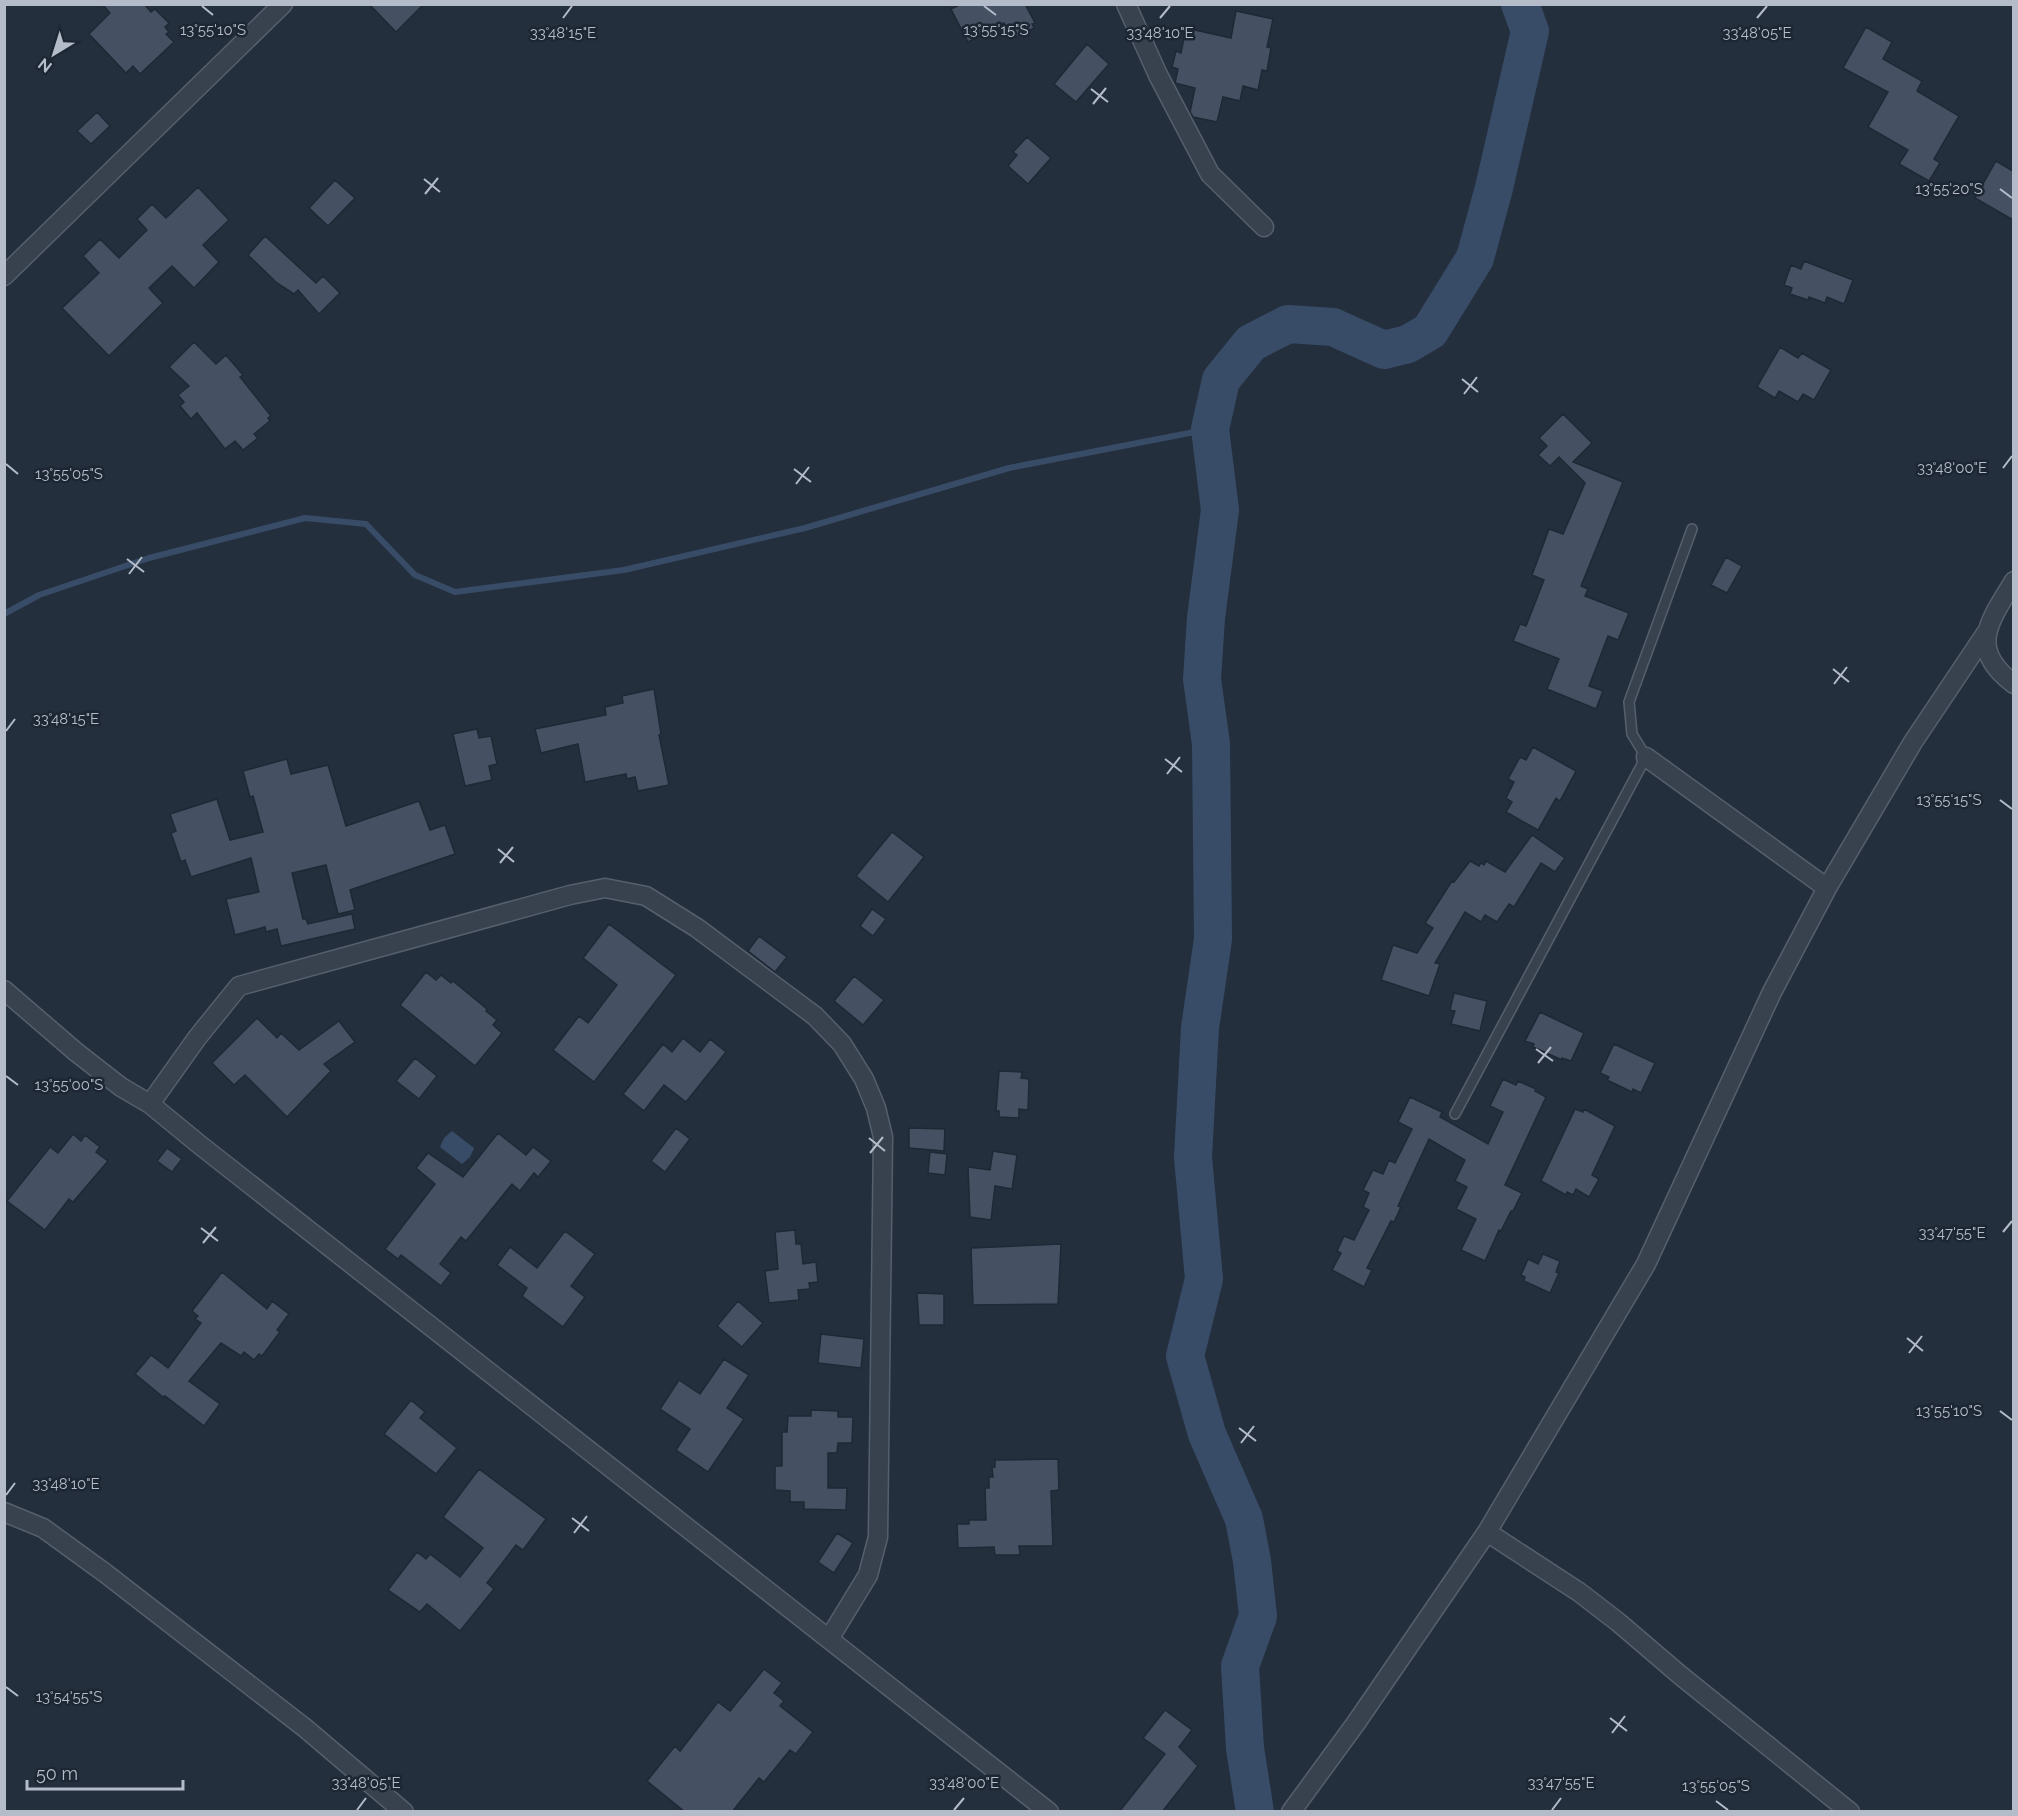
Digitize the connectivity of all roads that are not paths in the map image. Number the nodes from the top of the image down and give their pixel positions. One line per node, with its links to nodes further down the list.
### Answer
1 (283, 4): 4 (street)
2 (1126, 4): 3 (street)
3 (1264, 227)
4 (4, 276)
5 (1692, 530): 9 (lane)
6 (2013, 581): 7 (street)
7 (1986, 633): 8 (street); 10 (street)
8 (2013, 684)
9 (1646, 757): 10 (street); 13 (lane)
10 (1827, 888): 15 (street)
11 (4, 990): 12 (street)
12 (150, 1104): 16 (street); 16 (street)
13 (1455, 1114)
14 (4, 1512): 17 (street)
15 (1487, 1532): 19 (street); 20 (street)
16 (829, 1639): 18 (street)
17 (404, 1812)
18 (1049, 1812)
19 (1291, 1812)
20 (1850, 1812)

